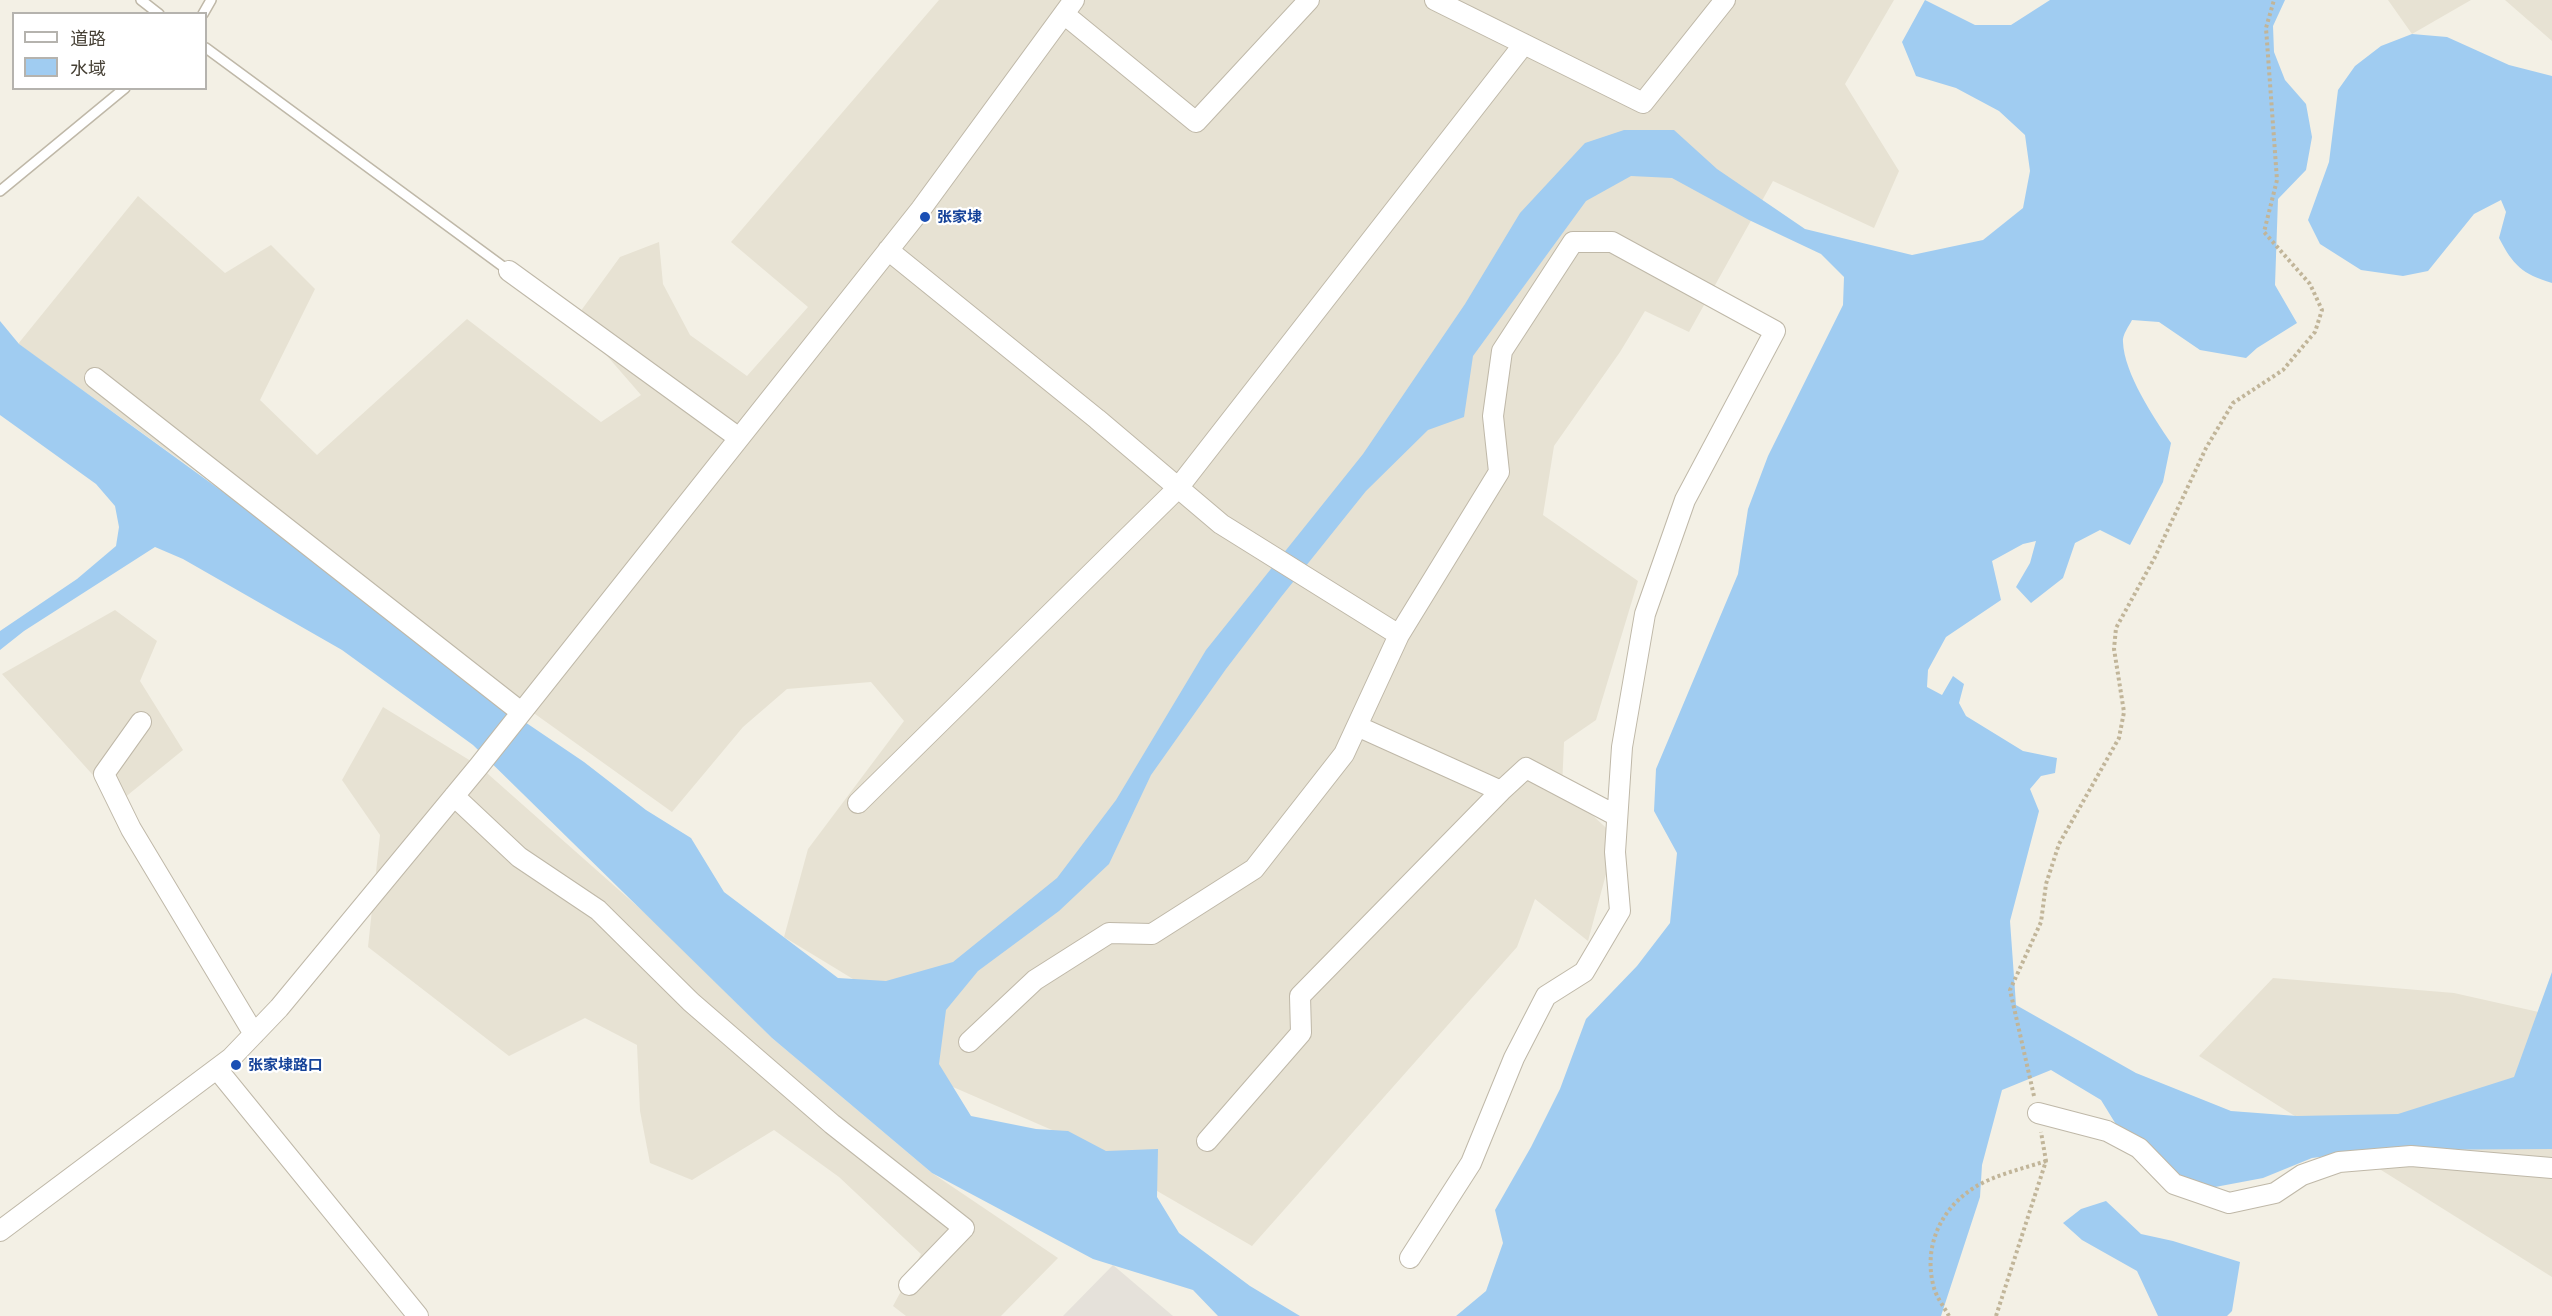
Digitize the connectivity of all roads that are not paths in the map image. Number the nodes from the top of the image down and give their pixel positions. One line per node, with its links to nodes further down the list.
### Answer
1 (141, 0): 6 (lane)
2 (1309, 0): 5 (street)
3 (1435, 0): 7 (street)
4 (1725, 0): 7 (street)
5 (1069, 7): 11 (street)
6 (156, 12)
7 (1524, 44): 15 (street)
8 (207, 49): 12 (lane)
9 (124, 90): 10 (lane)
10 (0, 191)
11 (888, 250): 14 (street); 15 (street)
12 (509, 271): 14 (street)
13 (95, 378): 17 (street)
14 (739, 438): 17 (street)
15 (1178, 488): 16 (street); 22 (street)
16 (1399, 635): 19 (street); 23 (street)
17 (521, 712): 21 (street)
18 (141, 722): 24 (street)
19 (1357, 726): 20 (street); 25 (street)
20 (1501, 790): 23 (street); 28 (street)
21 (454, 796): 24 (street); 32 (street)
22 (858, 803)
23 (1617, 816): 31 (street)
24 (254, 1034): 26 (street)
25 (969, 1042)
26 (217, 1069): 30 (street); 33 (street)
27 (2037, 1113): 29 (street)
28 (1207, 1141)
29 (2552, 1168)
30 (0, 1231)
31 (1410, 1258)
32 (909, 1285)
33 (418, 1316)

